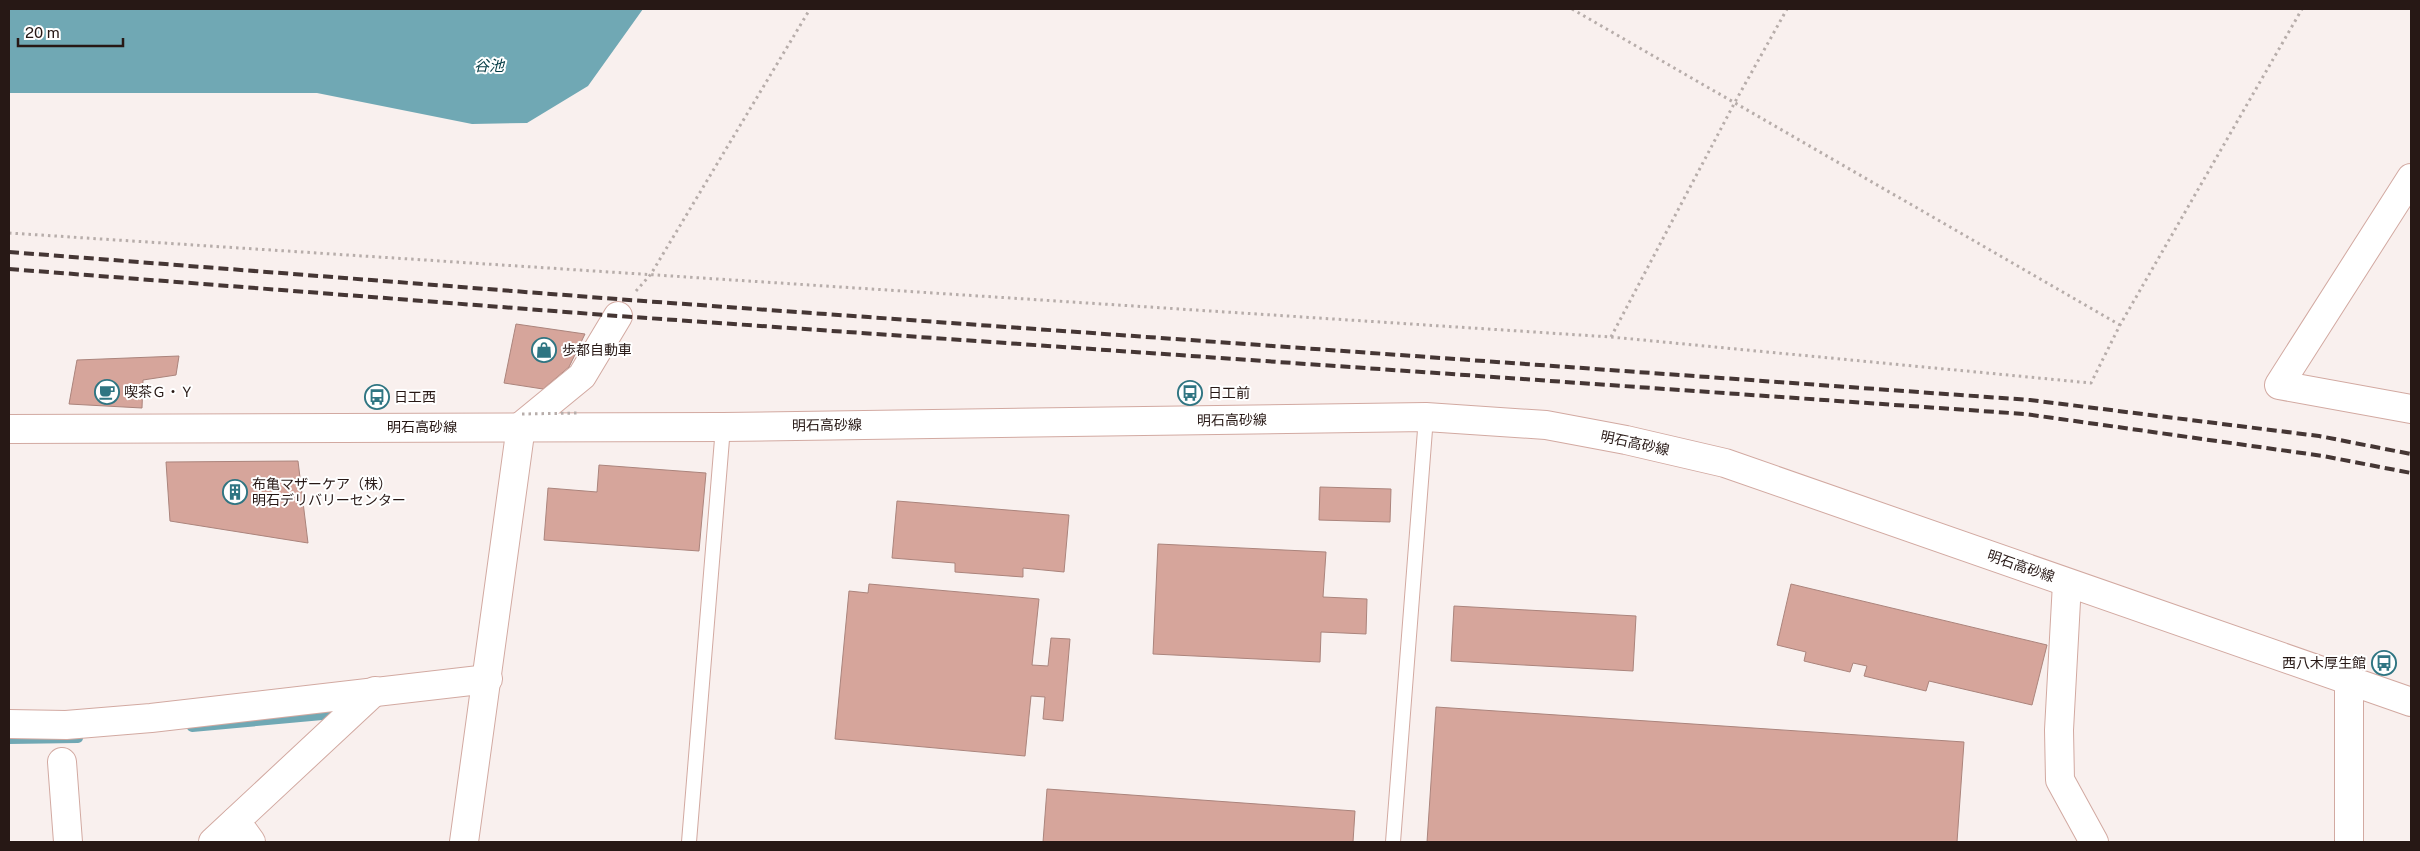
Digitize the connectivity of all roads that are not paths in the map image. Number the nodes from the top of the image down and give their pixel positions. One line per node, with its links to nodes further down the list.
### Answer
1 (2411, 178): 3 (main road)
2 (618, 316): 5 (main road)
3 (2411, 409)
4 (1426, 417): 6 (main road, 明石高砂線); 8 (main road, 明石高砂線); 20 (lane)
5 (522, 420): 6 (main road, 明石高砂線); 7 (main road, 明石高砂線); 9 (main road)
6 (723, 427): 19 (lane)
7 (9, 429)
8 (2068, 583): 10 (main road, 明石高砂線); 21 (main road)
9 (488, 679): 11 (main road); 18 (main road)
10 (2349, 681): 12 (main road, 明石高砂線); 22 (main road)
11 (375, 691): 13 (main road); 15 (main road)
12 (2411, 702)
13 (9, 724)
14 (62, 762): 16 (main road)
15 (244, 832): 17 (main road)
16 (68, 842)
17 (213, 842)
18 (464, 842)
19 (689, 842)
20 (1393, 842)
21 (2094, 842)
22 (2349, 842)

